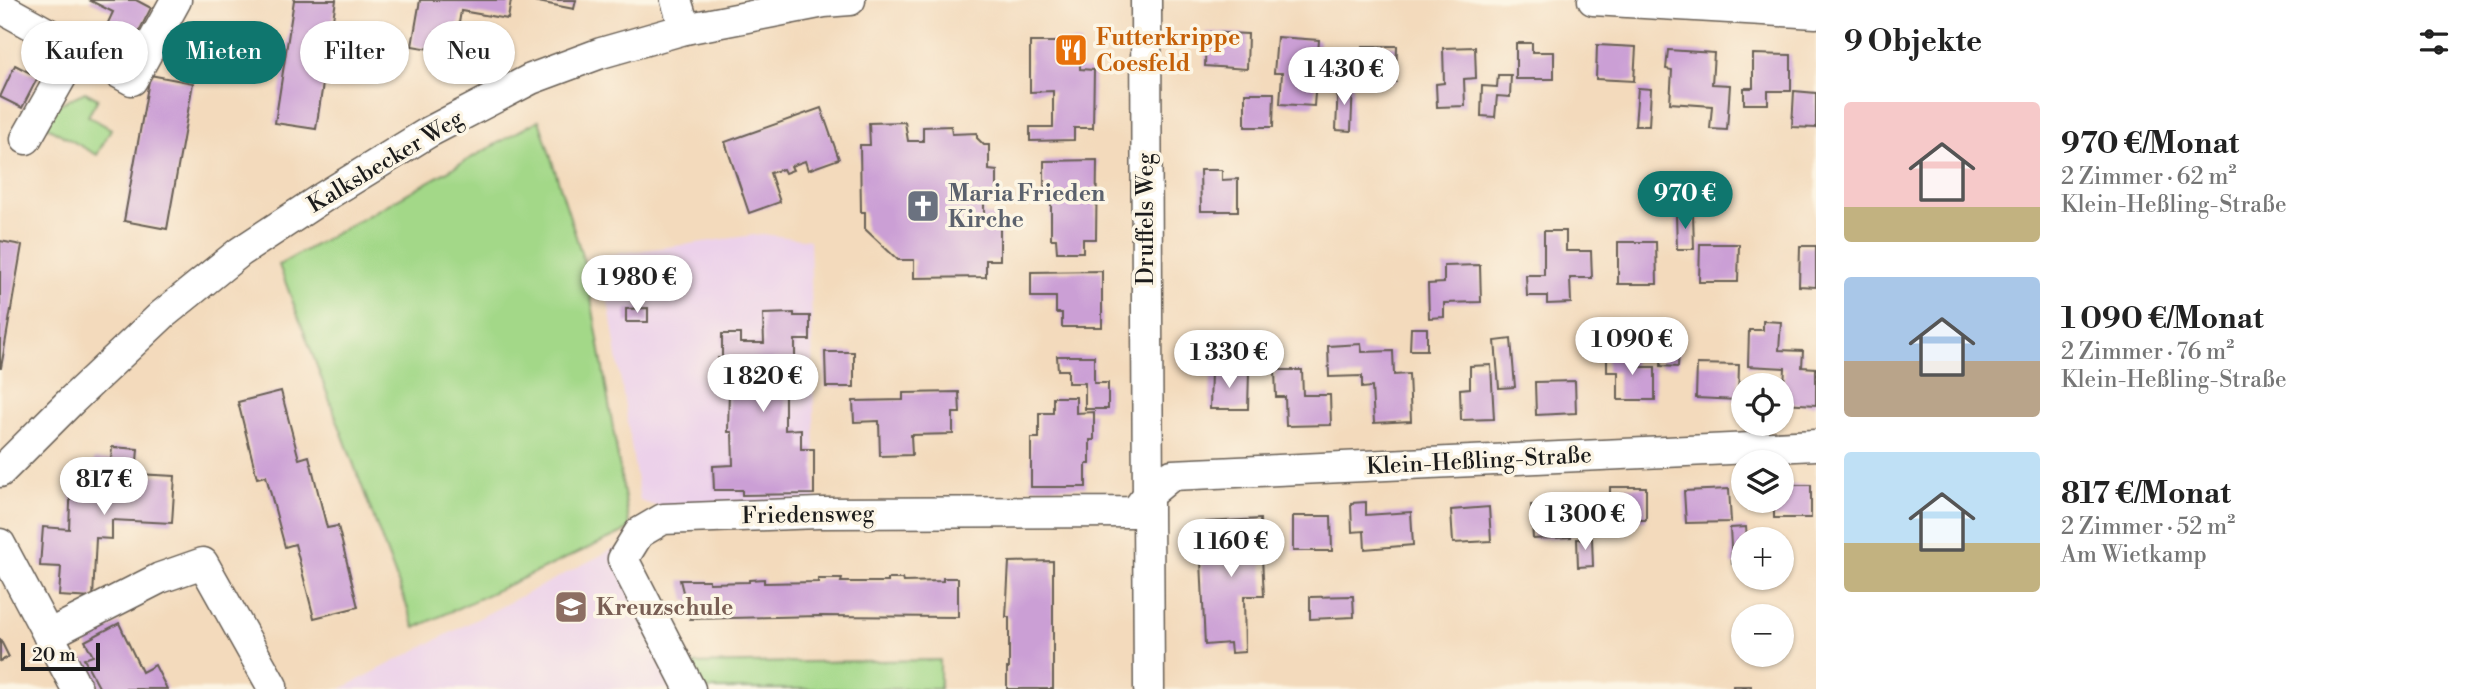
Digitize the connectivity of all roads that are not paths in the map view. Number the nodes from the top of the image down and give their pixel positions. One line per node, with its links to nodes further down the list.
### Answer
1 (176, 0): 10 (street)
2 (676, 0): 9 (street)
3 (850, 0): 9 (street, Kalksbecker Weg)
4 (1146, 0): 15 (street, Druffels Weg)
5 (1593, 0): 7 (street)
6 (11, 7): 8 (street)
7 (1816, 13)
8 (33, 21)
9 (685, 29): 14 (street, Kalksbecker Weg)
10 (148, 51)
11 (57, 84): 12 (street)
12 (26, 139)
13 (1816, 445): 15 (street, Klein-Heßling-Straße)
14 (0, 472)
15 (1149, 494): 20 (street, Friedensweg); 21 (street, Druffels Weg)
16 (0, 544): 17 (street)
17 (48, 635): 18 (street); 19 (street)
18 (272, 686)
19 (77, 689)
20 (690, 689)
21 (1149, 689)

